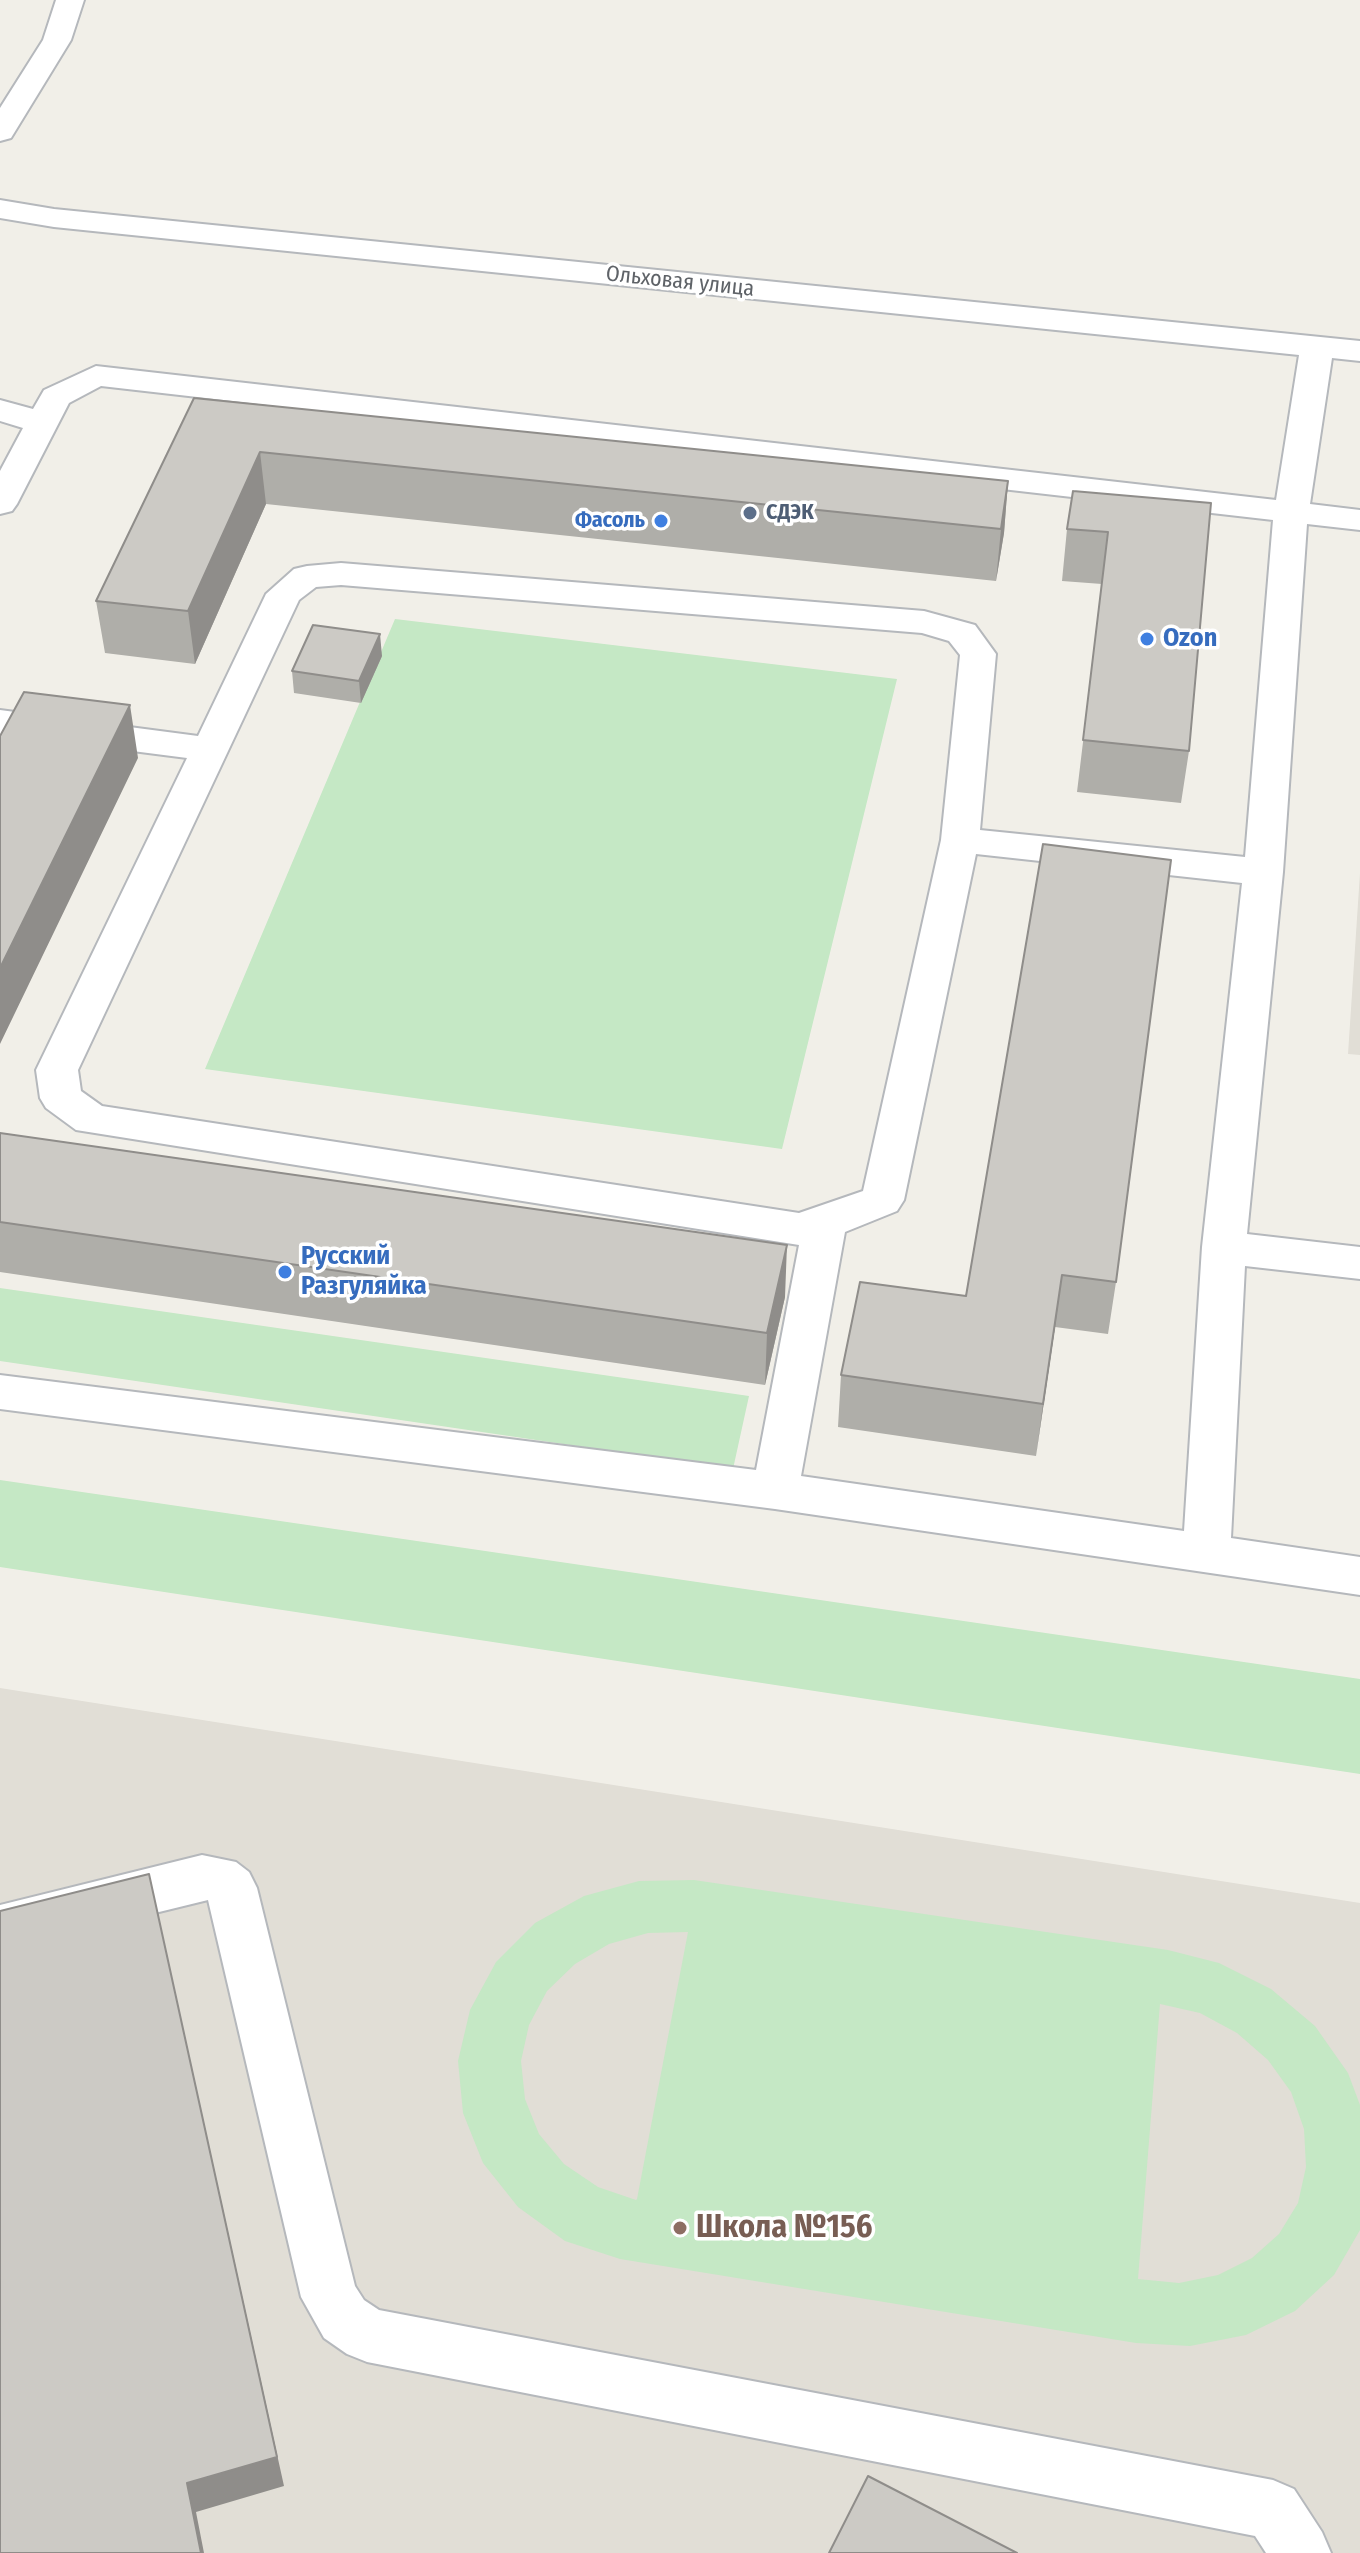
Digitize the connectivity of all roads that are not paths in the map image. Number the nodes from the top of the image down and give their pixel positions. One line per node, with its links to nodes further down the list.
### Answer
1 (70, 0): 2 (street)
2 (0, 132)
3 (0, 209): 4 (street, Ольховая улица)
4 (1317, 347): 5 (street, Ольховая улица); 9 (street)
5 (1360, 351)
6 (0, 410): 7 (street)
7 (42, 423): 8 (street); 9 (street)
8 (0, 504)
9 (1291, 512): 10 (street); 14 (street)
10 (1360, 520)
11 (0, 722): 12 (street)
12 (209, 749): 13 (street); 15 (street)
13 (960, 840): 14 (street); 15 (street)
14 (1263, 872): 16 (street)
15 (825, 1223): 19 (street)
16 (1224, 1247): 17 (street); 20 (street)
17 (1360, 1263)
18 (0, 1392): 19 (street)
19 (775, 1491): 20 (street)
20 (1206, 1556): 21 (street)
21 (1360, 1576)
22 (0, 1928): 23 (street)
23 (1301, 2553)

